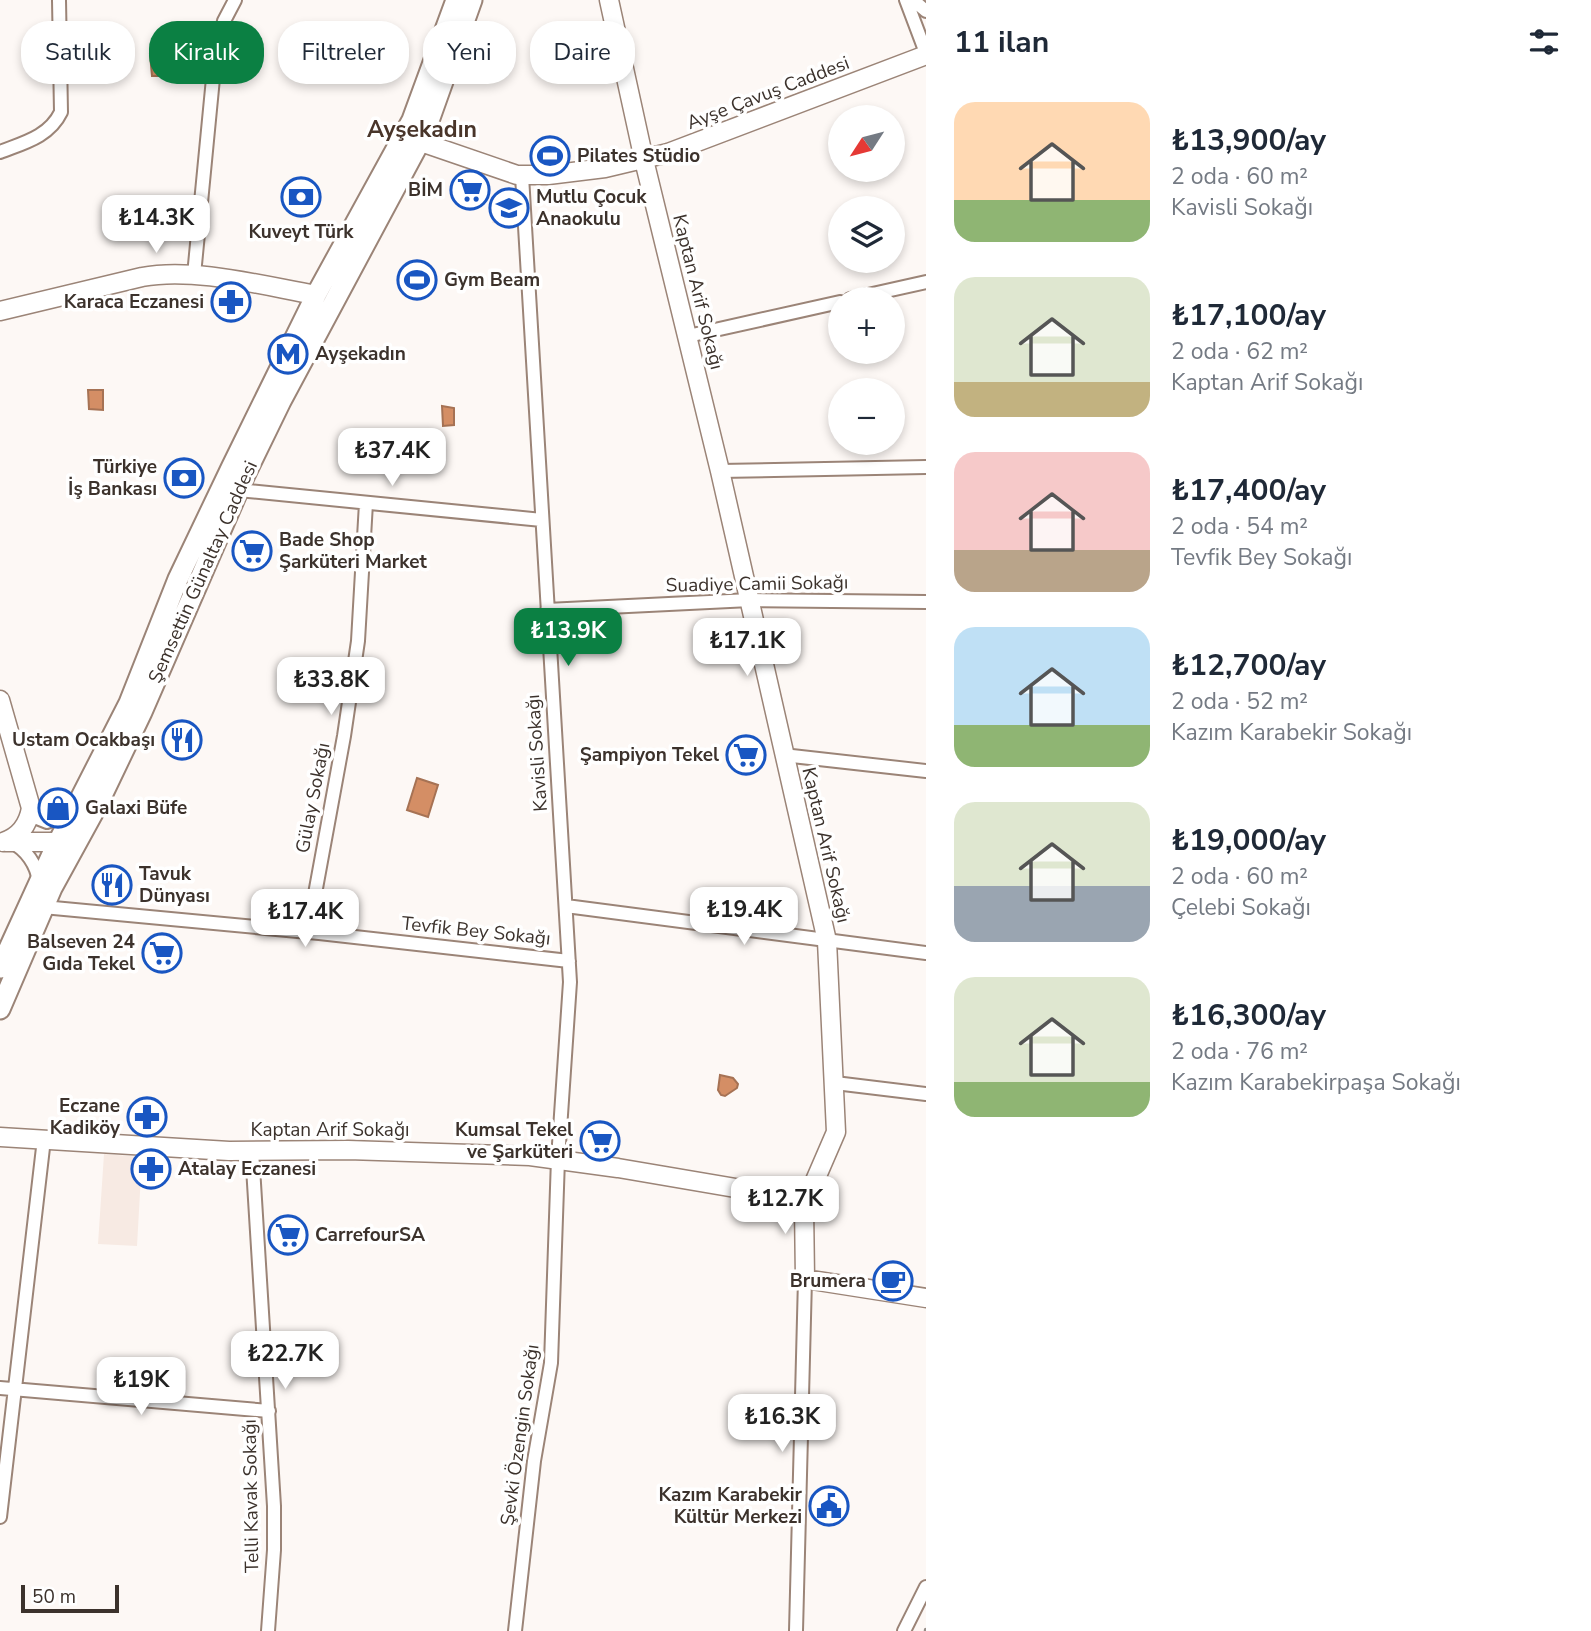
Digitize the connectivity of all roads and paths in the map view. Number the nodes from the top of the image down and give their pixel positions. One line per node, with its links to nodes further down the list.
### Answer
1 (59, 0): 12 (street)
2 (235, 0): 15 (street)
3 (456, 0): 11 (main road, Şemsettin Günaltay Caddesi)
4 (472, 0): 10 (main road, Şemsettin Günaltay Caddesi)
5 (609, 0): 13 (street, Kaptan Arif Sokağı)
6 (906, 0): 9 (street)
7 (913, 0): 8 (street)
8 (926, 11)
9 (926, 54): 13 (street, Ayşe Çavuş Caddesi)
10 (420, 142): 11 (street); 14 (street, Ayşe Çavuş Caddesi); 21 (main road, Şemsettin Günaltay Caddesi)
11 (400, 144): 18 (main road, Şemsettin Günaltay Caddesi)
12 (0, 152)
13 (644, 160): 14 (street, Ayşe Çavuş Caddesi); 22 (street, Kaptan Arif Sokağı)
14 (522, 176): 27 (street, Kavisli Sokağı)
15 (194, 275): 18 (street); 20 (street)
16 (926, 282): 17 (street)
17 (904, 287)
18 (316, 295): 21 (street); 34 (main road, Şemsettin Günaltay Caddesi)
19 (828, 305): 22 (street)
20 (0, 311)
21 (325, 318): 25 (main road, Şemsettin Günaltay Caddesi)
22 (688, 336): 24 (street, Kaptan Arif Sokağı)
23 (926, 467): 24 (street)
24 (720, 471): 28 (street, Kaptan Arif Sokağı)
25 (238, 490): 26 (street); 36 (main road, Şemsettin Günaltay Caddesi)
26 (366, 503): 27 (street); 42 (street, Gülay Sokağı)
27 (542, 520): 30 (street, Kavisli Sokağı)
28 (750, 600): 29 (street, Suadiye Camii Sokağı); 30 (street, Suadiye Camii Sokağı); 32 (street, Kaptan Arif Sokağı)
29 (926, 602)
30 (547, 610): 40 (street, Kavisli Sokağı)
31 (0, 701): 35 (street)
32 (783, 755): 33 (street); 43 (street, Kaptan Arif Sokağı)
33 (926, 771)
34 (82, 796): 35 (street); 38 (main road, Şemsettin Günaltay Caddesi)
35 (30, 808): 37 (street)
36 (84, 829): 38 (street); 41 (main road, Şemsettin Günaltay Caddesi)
37 (4, 842): 38 (street); 39 (street)
38 (58, 842): 39 (main road, Şemsettin Günaltay Caddesi)
39 (39, 882): 46 (main road, Şemsettin Günaltay Caddesi)
40 (566, 906): 43 (street); 45 (street, Kavisli Sokağı)
41 (43, 907): 42 (street, Tevfik Bey Sokağı); 47 (main road, Şemsettin Günaltay Caddesi)
42 (308, 932): 45 (street, Tevfik Bey Sokağı)
43 (827, 941): 44 (street); 48 (street, Kaptan Arif Sokağı)
44 (926, 953)
45 (569, 961): 53 (street, Kavisli Sokağı)
46 (0, 968)
47 (0, 1009)
48 (835, 1083): 49 (street); 54 (street, Kaptan Arif Sokağı)
49 (926, 1094)
50 (0, 1137): 51 (street, Kaptan Arif Sokağı)
51 (44, 1139): 52 (street, Kaptan Arif Sokağı); 58 (street)
52 (253, 1151): 53 (street, Kaptan Arif Sokağı); 59 (street, Telli Kavak Sokağı)
53 (558, 1159): 54 (street, Kaptan Arif Sokağı); 63 (street, Şevki Özengin Sokağı)
54 (806, 1200): 55 (street)
55 (805, 1279): 56 (street); 64 (street)
56 (926, 1298)
57 (0, 1388): 58 (street)
58 (16, 1390): 59 (street); 60 (street)
59 (269, 1411): 62 (street, Telli Kavak Sokağı)
60 (0, 1517)
61 (926, 1587): 65 (street)
62 (268, 1631)
63 (514, 1631)
64 (796, 1631)
65 (904, 1631)

